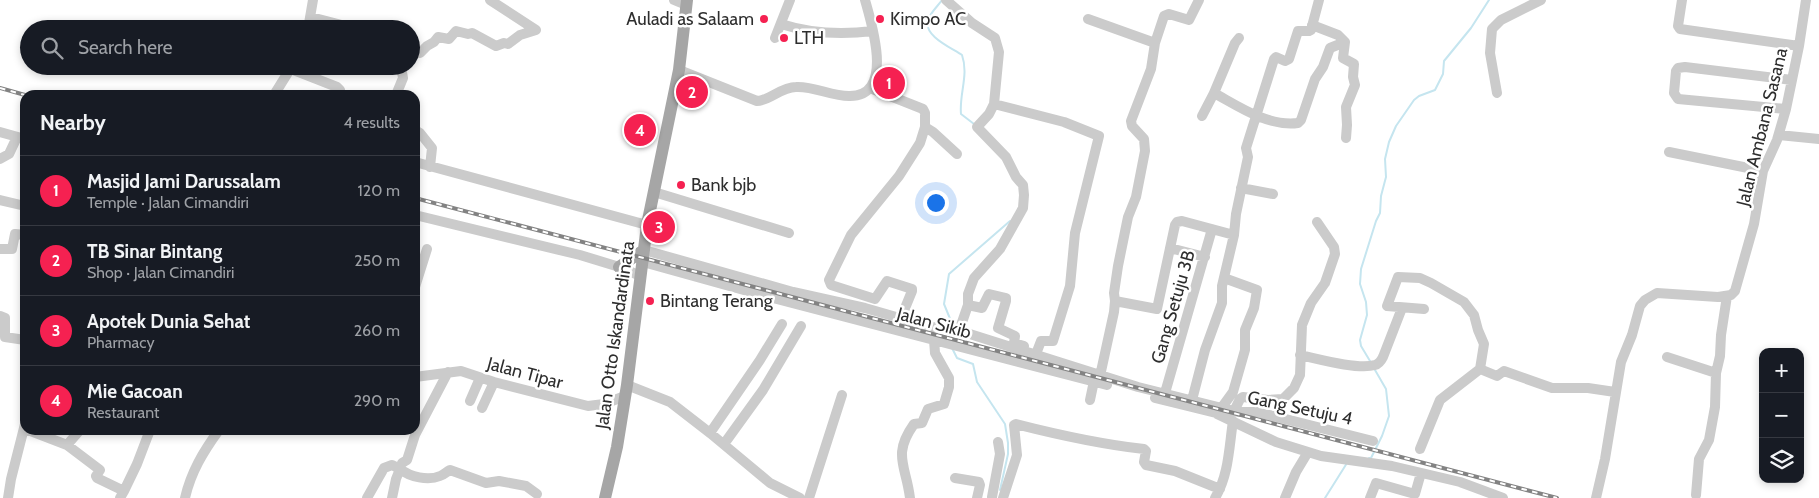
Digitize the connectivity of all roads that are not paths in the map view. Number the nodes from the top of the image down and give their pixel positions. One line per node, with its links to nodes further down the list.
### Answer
1 (313, 0): 12 (street)
2 (490, 0): 24 (street)
3 (790, 0): 16 (street)
4 (865, 0): 18 (street)
5 (946, 0): 36 (street)
6 (1199, 0): 22 (street)
7 (1318, 0): 17 (street)
8 (1541, 0): 35 (street)
9 (1682, 0): 23 (street)
10 (1806, 0): 23 (street, Jalan Ambana Sasana)
11 (682, 2): 25 (main road, Jalan Otto Iskandardinata)
12 (311, 17): 14 (street); 15 (street)
13 (1088, 19): 22 (street)
14 (310, 20)
15 (322, 20)
16 (781, 24): 18 (street); 19 (street)
17 (1312, 25): 21 (street); 38 (street)
18 (873, 31): 30 (street)
19 (775, 38)
20 (1239, 38): 34 (street)
21 (1345, 42): 38 (street); 45 (street)
22 (1155, 43): 77 (street)
23 (1800, 46): 29 (street, Jalan Ambana Sasana)
24 (420, 53)
25 (679, 70): 30 (street); 55 (main road, Jalan Otto Iskandardinata)
26 (286, 75): 31 (street)
27 (309, 75): 32 (street)
28 (402, 75): 33 (street)
29 (1792, 80): 37 (street, Jalan Ambana Sasana); 37 (street)
30 (870, 88): 40 (street)
31 (277, 90)
32 (338, 90)
33 (398, 90)
34 (1214, 93): 38 (street); 39 (street)
35 (1497, 93)
36 (994, 104): 78 (street); 90 (street)
37 (1786, 109): 43 (street, Jalan Ambana Sasana)
38 (1256, 115): 54 (street)
39 (1202, 116)
40 (925, 127): 49 (street); 75 (street)
41 (0, 132): 44 (street)
42 (420, 133): 52 (street)
43 (1779, 135): 47 (street); 53 (street, Jalan Ambana Sasana)
44 (20, 138)
45 (1346, 138)
46 (20, 139): 50 (street)
47 (1819, 139)
48 (1669, 152): 53 (street)
49 (957, 154)
50 (0, 159)
51 (420, 164): 52 (street)
52 (430, 167): 61 (street)
53 (1763, 171): 76 (street, Jalan Ambana Sasana)
54 (1241, 188): 56 (street); 65 (street)
55 (654, 192): 61 (main road, Jalan Otto Iskandardinata); 63 (street)
56 (1273, 194)
57 (0, 200): 58 (street)
58 (20, 205)
59 (420, 216): 71 (street)
60 (1317, 222): 91 (street)
61 (647, 225): 69 (main road, Jalan Otto Iskandardinata)
62 (1212, 230): 65 (street); 66 (street); 70 (street, Gang Setuju 3B)
63 (788, 233)
64 (20, 234): 67 (street)
65 (1234, 234): 74 (street)
66 (1170, 248): 70 (street); 77 (street)
67 (0, 249)
68 (428, 249): 72 (street)
69 (644, 256): 71 (main road); 73 (main road, Jalan Otto Iskandardinata); 79 (street); 88 (street, Jalan Sikib)
70 (1205, 257): 102 (street, Gang Setuju 3B)
71 (619, 267): 73 (street)
72 (420, 272)
73 (641, 276): 100 (main road, Jalan Otto Iskandardinata)
74 (1224, 278): 105 (street); 108 (street)
75 (858, 294): 79 (street); 83 (street)
76 (1727, 296): 95 (street); 101 (street)
77 (1115, 301): 98 (street)
78 (968, 305): 86 (street); 89 (street)
79 (855, 306): 83 (street)
80 (1402, 308): 81 (street); 91 (street); 93 (street)
81 (1424, 309)
82 (0, 316): 87 (street)
83 (901, 318): 86 (street)
84 (782, 324): 111 (street)
85 (801, 326): 120 (street)
86 (953, 329): 90 (street)
87 (20, 339)
88 (934, 340): 98 (street, Jalan Sikib); 139 (street)
89 (1028, 347)
90 (1036, 354): 98 (street)
91 (1300, 356): 109 (street)
92 (1667, 357): 95 (street)
93 (1480, 369): 101 (street); 122 (street)
94 (448, 372): 96 (street, Jalan Tipar); 97 (street, Jalan Tipar); 110 (street)
95 (1716, 373): 130 (street)
96 (420, 376)
97 (480, 378): 99 (street, Jalan Tipar); 106 (street)
98 (1097, 378): 102 (street); 104 (street); 108 (street, Jalan Sikib)
99 (494, 382): 100 (street, Jalan Tipar); 107 (street)
100 (626, 391): 111 (street); 136 (main road, Jalan Otto Iskandardinata)
101 (1615, 392): 144 (street)
102 (1165, 393): 105 (street)
103 (842, 395): 138 (street)
104 (1090, 400)
105 (1192, 400): 108 (street)
106 (470, 401)
107 (482, 408)
108 (1219, 411): 109 (street)
109 (1234, 416): 118 (street, Gang Setuju 4); 123 (street); 128 (street)
110 (420, 425)
111 (710, 433): 120 (street)
112 (23, 435): 132 (street)
113 (42, 435): 121 (street)
114 (76, 435): 121 (street)
115 (148, 435): 129 (street)
116 (215, 435): 133 (street)
117 (415, 435): 124 (street)
118 (1372, 441)
119 (998, 442): 140 (street)
120 (724, 444): 137 (street)
121 (67, 445): 129 (street)
122 (1420, 449)
123 (1308, 452): 125 (street); 141 (street)
124 (400, 469): 127 (street); 134 (street); 135 (street)
125 (1421, 473): 142 (street); 143 (street)
126 (954, 478): 131 (street)
127 (537, 494)
128 (1217, 494): 140 (street)
129 (122, 495)
130 (1696, 495)
131 (977, 496): 140 (street)
132 (8, 498)
133 (185, 498)
134 (367, 498)
135 (392, 498)
136 (605, 498)
137 (800, 498)
138 (809, 498)
139 (910, 498)
140 (999, 498)
141 (1286, 498)
142 (1370, 498)
143 (1503, 498)
144 (1596, 498)

